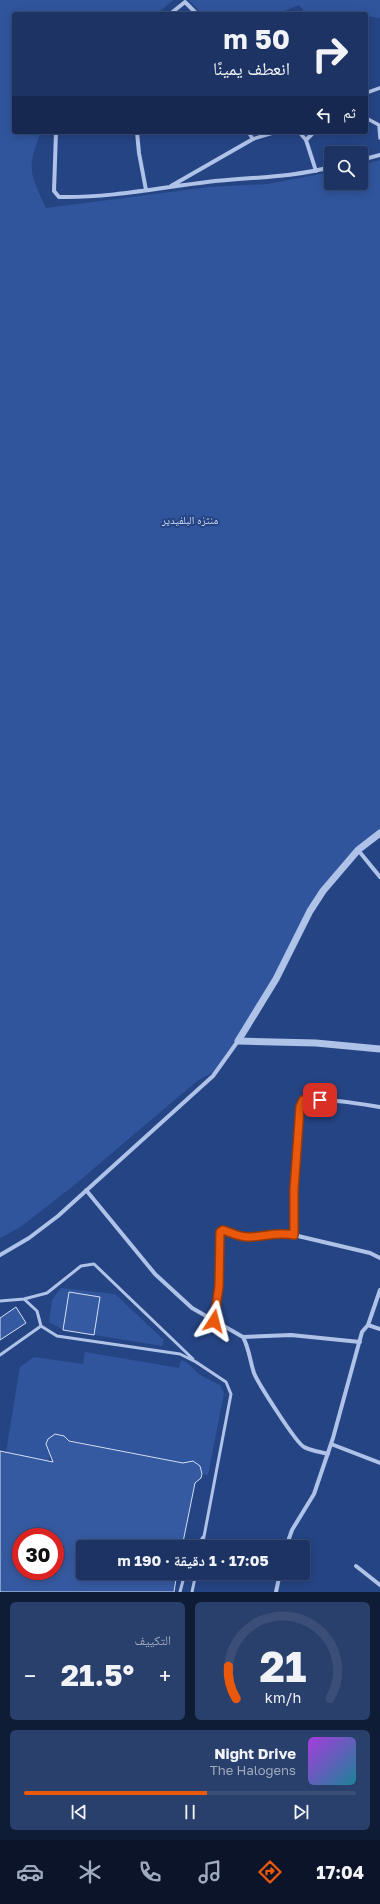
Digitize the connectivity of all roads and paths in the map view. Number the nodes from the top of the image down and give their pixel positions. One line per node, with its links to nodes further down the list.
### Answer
1 (172, 12): 2 (street)
2 (195, 12)
3 (380, 88): 4 (street)
4 (368, 92)
5 (368, 119): 12 (street)
6 (56, 134): 20 (street)
7 (137, 134): 20 (street)
8 (249, 134): 13 (street)
9 (269, 134): 13 (street)
10 (301, 134): 14 (street)
11 (312, 134): 14 (street)
12 (380, 138)
13 (253, 139): 19 (street)
14 (306, 140): 18 (street)
15 (380, 155): 16 (street)
16 (368, 158)
17 (324, 169): 18 (street)
18 (316, 171): 19 (street)
19 (169, 187): 20 (street)
20 (146, 190)
21 (380, 833): 22 (street)
22 (358, 850): 23 (street); 24 (street)
23 (380, 877)
24 (238, 1041): 25 (street); 27 (street)
25 (380, 1049)
26 (380, 1108): 28 (street)
27 (86, 1190): 29 (street); 34 (street)
28 (294, 1235): 30 (street); 34 (street)
29 (0, 1255)
30 (380, 1258)
31 (380, 1290): 35 (street)
32 (24, 1300): 33 (lane); 36 (lane); 41 (lane)
33 (0, 1301)
34 (214, 1321): 38 (street)
35 (368, 1325): 37 (street); 39 (street)
36 (41, 1326): 40 (lane); 41 (lane)
37 (380, 1328)
38 (243, 1337): 39 (street); 43 (street)
39 (360, 1342): 42 (street)
40 (0, 1356)
41 (196, 1362): 45 (lane)
42 (331, 1444): 43 (street); 44 (street)
43 (328, 1454): 48 (street)
44 (380, 1463)
45 (205, 1533): 46 (lane); 47 (lane)
46 (201, 1540)
47 (204, 1540)
48 (288, 1540)
49 (356, 1566): 53 (street)
50 (183, 1580): 54 (lane)
51 (195, 1580): 55 (lane)
52 (279, 1580): 56 (street)
53 (380, 1585)
54 (180, 1592)
55 (192, 1592)
56 (276, 1592)

